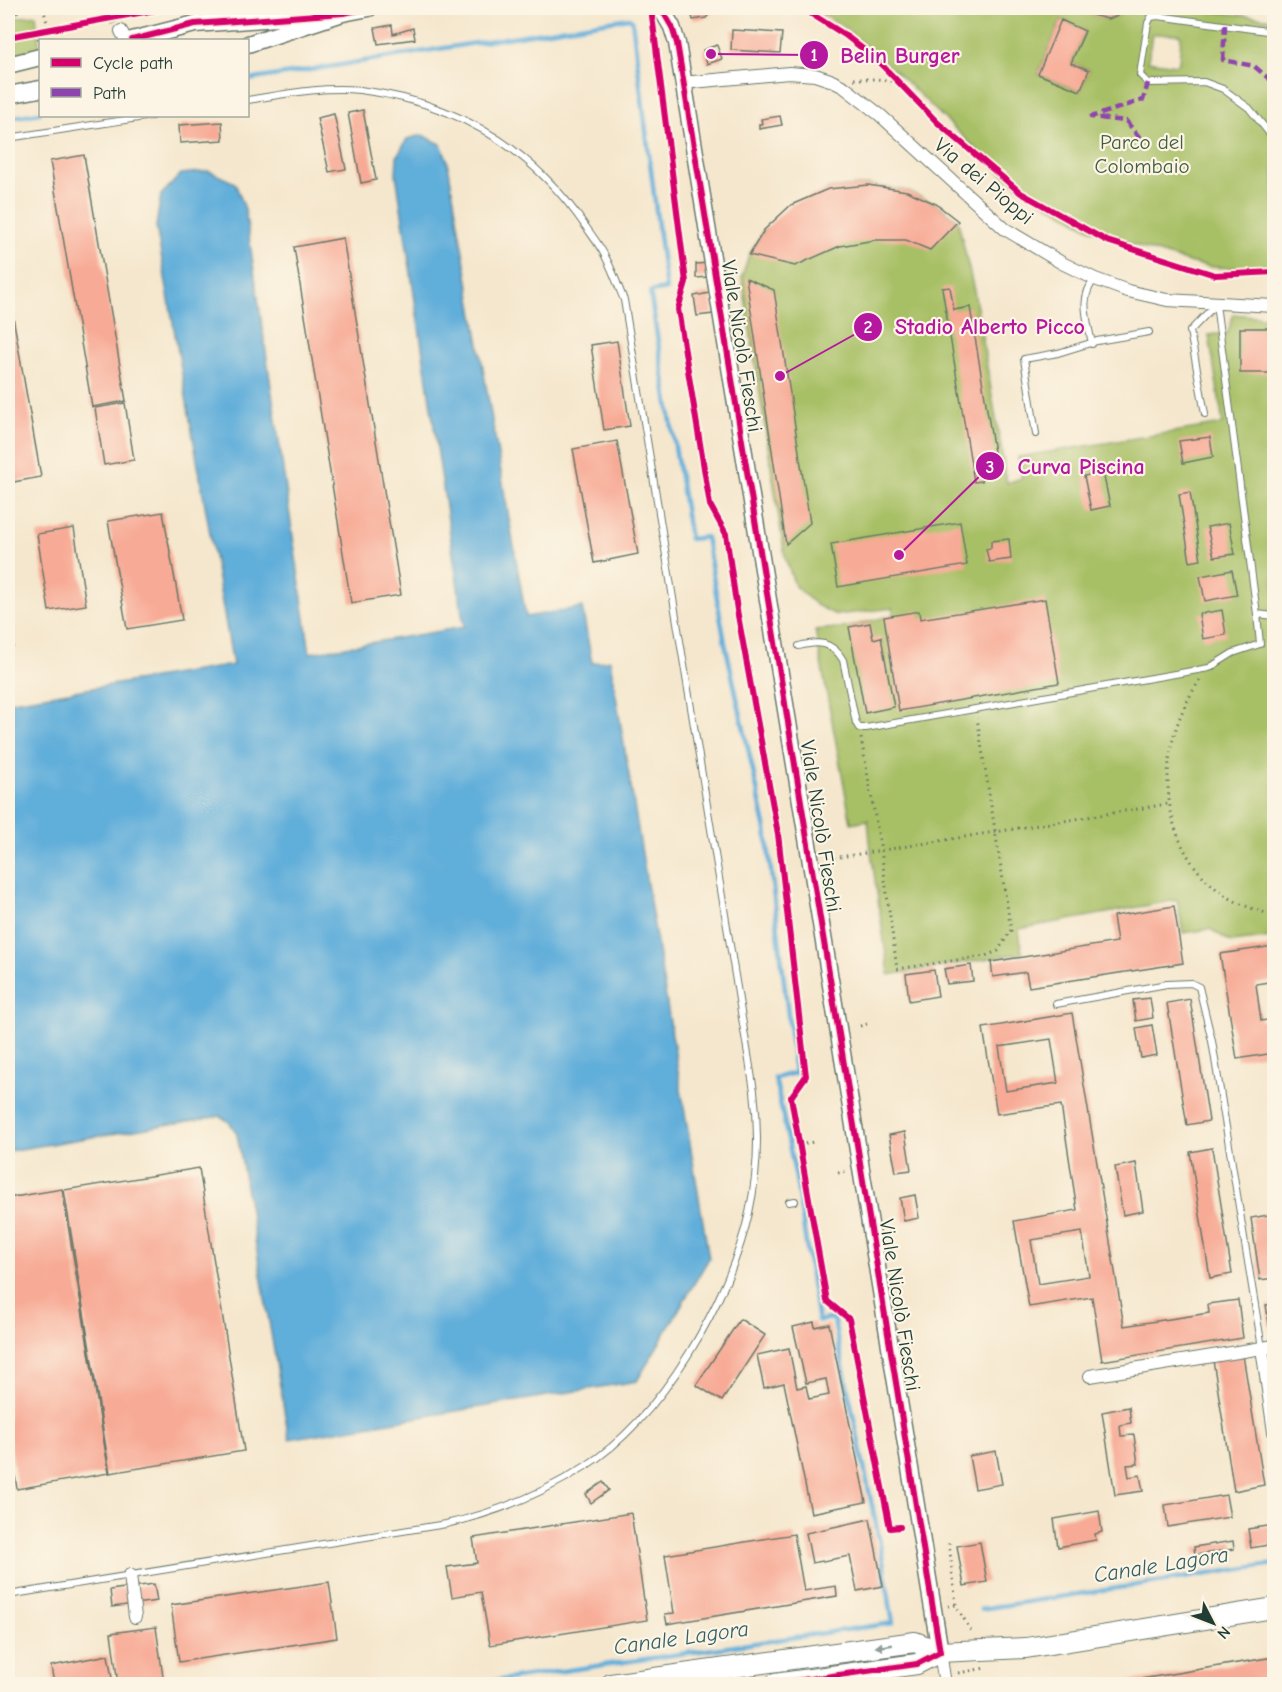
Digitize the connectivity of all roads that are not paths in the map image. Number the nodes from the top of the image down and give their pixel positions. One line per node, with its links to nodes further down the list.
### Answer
1 (13, 8): 4 (street)
2 (369, 8): 5 (main road)
3 (662, 8): 11 (main road, Viale Nicolò Fieschi)
4 (8, 9)
5 (343, 13): 7 (main road); 8 (main road)
6 (1275, 32): 17 (lane)
7 (126, 37)
8 (249, 44)
9 (39, 57): 10 (main road)
10 (8, 65)
11 (682, 83): 18 (street, Via dei Pioppi); 37 (main road, Viale Nicolò Fieschi)
12 (39, 89): 13 (main road)
13 (8, 95)
14 (249, 100): 33 (lane)
15 (144, 117): 16 (lane)
16 (8, 138)
17 (1275, 139)
18 (1095, 279): 19 (street, Via dei Pioppi); 22 (lane)
19 (1216, 304): 20 (street, Via dei Pioppi); 23 (lane); 25 (lane)
20 (1275, 306)
21 (1149, 332): 22 (lane)
22 (1092, 344): 24 (lane)
23 (1205, 414)
24 (1036, 434)
25 (1257, 614): 26 (lane); 27 (lane)
26 (1275, 616)
27 (799, 646)
28 (1056, 1004): 30 (lane)
29 (1275, 1346): 30 (street)
30 (1262, 1348): 31 (street); 32 (street)
31 (1090, 1376)
32 (1275, 1432)
33 (130, 1575): 34 (lane); 36 (street)
34 (8, 1595)
35 (1275, 1608): 37 (main road)
36 (135, 1617)
37 (940, 1652): 38 (main road, one-way to 38); 39 (main road); 40 (street)
38 (611, 1684)
39 (775, 1684)
40 (945, 1684)

